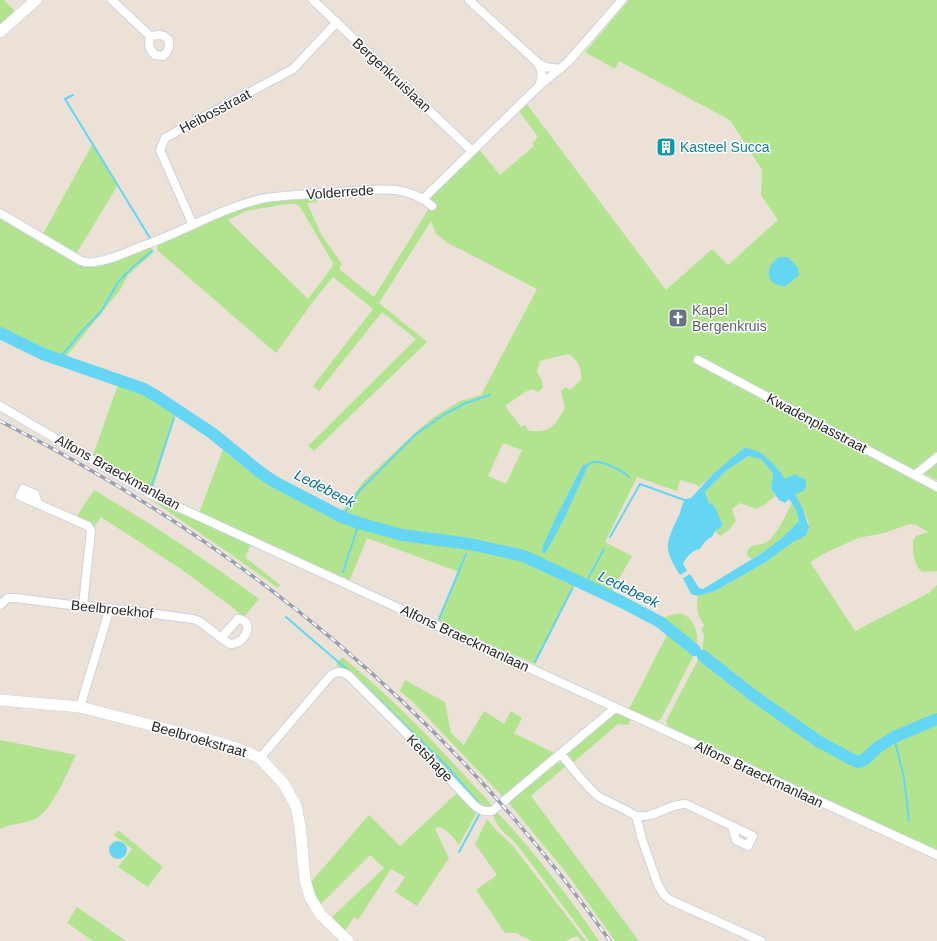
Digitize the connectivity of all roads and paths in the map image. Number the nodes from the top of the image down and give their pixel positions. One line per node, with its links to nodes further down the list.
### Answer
1 (36, 0): 7 (street)
2 (112, 0): 8 (street)
3 (313, 0): 6 (street, Bergenkruislaan)
4 (469, 0): 9 (street)
5 (622, 0): 10 (street)
6 (337, 22): 12 (street, Bergenkruislaan); 16 (street, Heibosstraat)
7 (0, 32)
8 (150, 36)
9 (538, 63): 10 (street); 11 (street)
10 (560, 69): 11 (street)
11 (539, 86): 12 (street)
12 (472, 151): 13 (street)
13 (423, 199): 14 (street); 16 (street, Volderrede)
14 (432, 206)
15 (0, 213): 16 (street, Volderrede)
16 (193, 225)
17 (698, 360): 20 (street, Kwadenplasstraat)
18 (0, 406): 29 (street, Alfons Braeckmanlaan)
19 (937, 456): 20 (street)
20 (915, 475): 21 (street, Kwadenplasstraat)
21 (937, 487)
22 (38, 504): 24 (street)
23 (0, 605): 24 (street, Beelbroekhof)
24 (83, 605): 25 (street, Beelbroekhof)
25 (110, 608): 26 (street, Beelbroekhof); 28 (street)
26 (221, 638)
27 (0, 700): 28 (street, Beelbroekstraat)
28 (80, 707): 31 (street, Beelbroekstraat)
29 (615, 708): 30 (street, Ketshage); 34 (street, Alfons Braeckmanlaan)
30 (561, 754): 31 (street, Ketshage); 32 (street)
31 (260, 758): 35 (street, Beelbroekstraat)
32 (636, 816): 33 (street); 36 (street)
33 (732, 826)
34 (937, 856)
35 (348, 941)
36 (761, 941)

